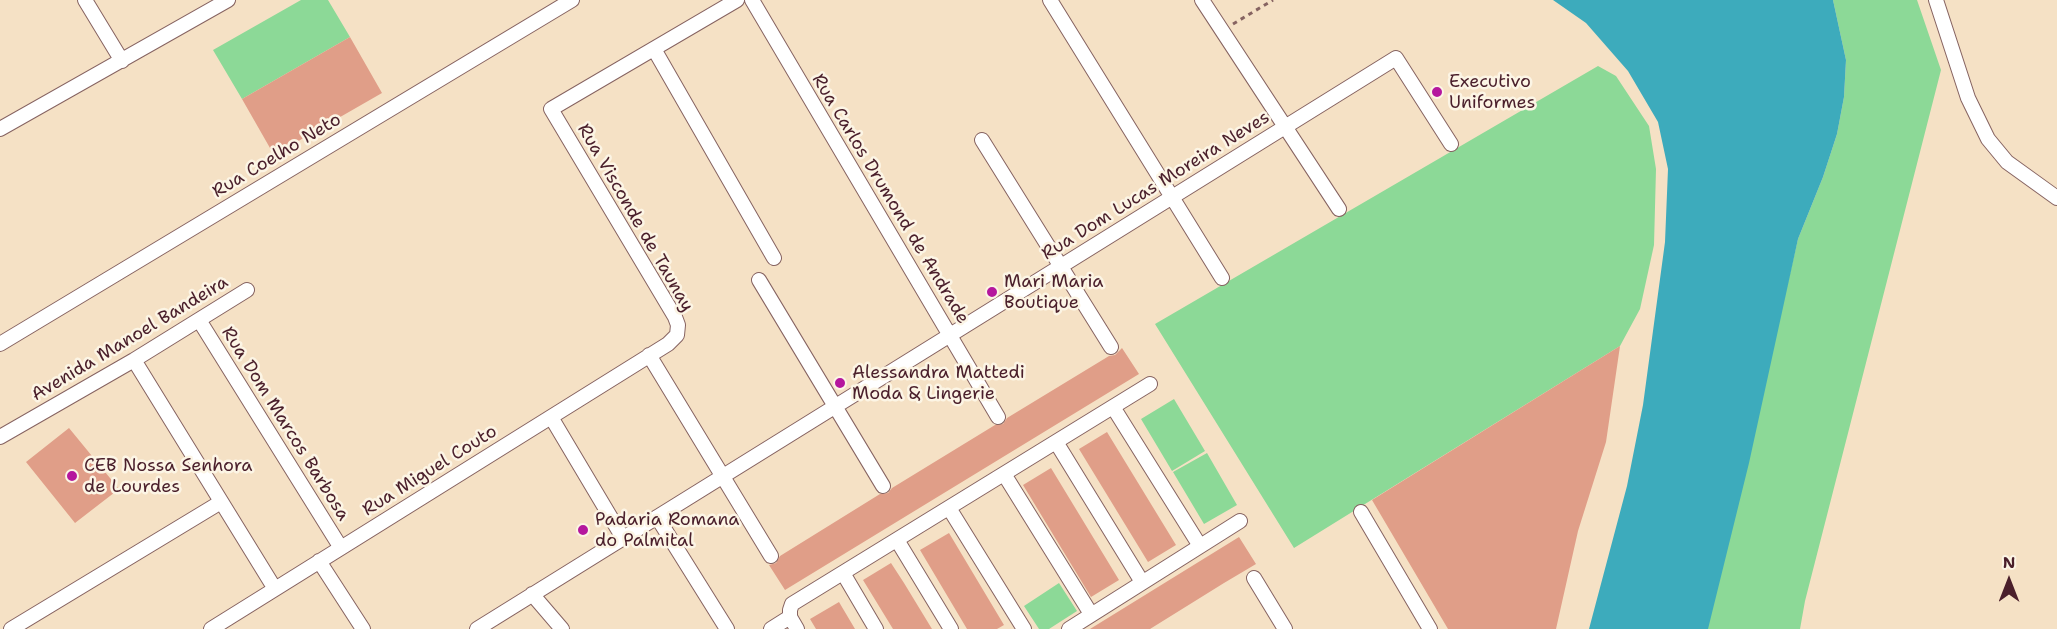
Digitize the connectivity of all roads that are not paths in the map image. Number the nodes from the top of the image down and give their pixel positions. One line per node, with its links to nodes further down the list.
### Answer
1 (85, 0): 10 (street)
2 (228, 0): 10 (street)
3 (572, 0): 25 (street, Rua Coelho Neto)
4 (736, 0): 9 (street)
5 (752, 0): 24 (street, Rua Carlos Drumond de Andrade)
6 (1050, 0): 15 (street)
7 (1202, 0): 11 (street)
8 (1936, 0): 16 (street)
9 (654, 49): 18 (street); 26 (street, Rua Visconde de Taunay)
10 (122, 61): 12 (street)
11 (1285, 127): 14 (street, Rua Dom Lucas Moreira Neves); 15 (street, Rua Dom Lucas Moreira Neves); 17 (street)
12 (0, 129)
13 (982, 140): 19 (street)
14 (1452, 144)
15 (1172, 197): 19 (street, Rua Dom Lucas Moreira Neves); 20 (street)
16 (2057, 198)
17 (1339, 209)
18 (774, 258)
19 (1061, 266): 24 (street, Rua Dom Lucas Moreira Neves); 27 (street)
20 (1222, 278)
21 (759, 280): 31 (street)
22 (247, 290): 23 (street, Avenida Manoel Bandeira)
23 (199, 320): 29 (street, Avenida Manoel Bandeira); 48 (street, Rua Dom Marcos Barbosa)
24 (950, 335): 31 (street, Rua Dom Lucas Moreira Neves); 34 (street, Rua Carlos Drumond de Andrade)
25 (0, 344)
26 (668, 344): 28 (street, Rua Miguel Couto)
27 (1111, 347)
28 (649, 355): 33 (street, Rua Miguel Couto); 38 (street)
29 (134, 360): 35 (street, Avenida Manoel Bandeira); 40 (street)
30 (1150, 384): 32 (street)
31 (835, 406): 38 (street, Rua Dom Lucas Moreira Neves); 39 (street)
32 (1113, 407): 36 (street); 47 (street)
33 (551, 417): 45 (street); 48 (street, Rua Miguel Couto)
34 (998, 417)
35 (0, 437)
36 (1056, 442): 37 (street); 53 (street)
37 (1004, 474): 41 (street); 56 (street)
38 (723, 476): 43 (street, Rua Dom Lucas Moreira Neves); 49 (street)
39 (883, 486)
40 (221, 502): 54 (street); 58 (street)
41 (949, 508): 46 (street); 67 (street)
42 (1361, 512): 70 (street)
43 (657, 517): 45 (street, Rua Dom Lucas Moreira Neves); 63 (street)
44 (1240, 521): 47 (street)
45 (623, 538): 55 (street, Rua Dom Lucas Moreira Neves)
46 (897, 540): 51 (street); 66 (street)
47 (1200, 546): 53 (street)
48 (341, 548): 50 (street, Rua Miguel Couto)
49 (771, 556)
50 (319, 561): 54 (street, Rua Miguel Couto); 60 (street)
51 (843, 573): 57 (street); 65 (street)
52 (1254, 578): 69 (street)
53 (1142, 582): 56 (street)
54 (274, 589): 59 (street, Rua Miguel Couto)
55 (532, 594): 61 (street, Rua Dom Lucas Moreira Neves); 62 (street)
56 (1091, 614): 68 (street)
57 (794, 623): 64 (street)
58 (11, 629)
59 (211, 629)
60 (363, 629)
61 (477, 629)
62 (562, 629)
63 (727, 629)
64 (771, 629)
65 (876, 629)
66 (951, 629)
67 (1024, 629)
68 (1069, 629)
69 (1285, 629)
70 (1430, 629)

